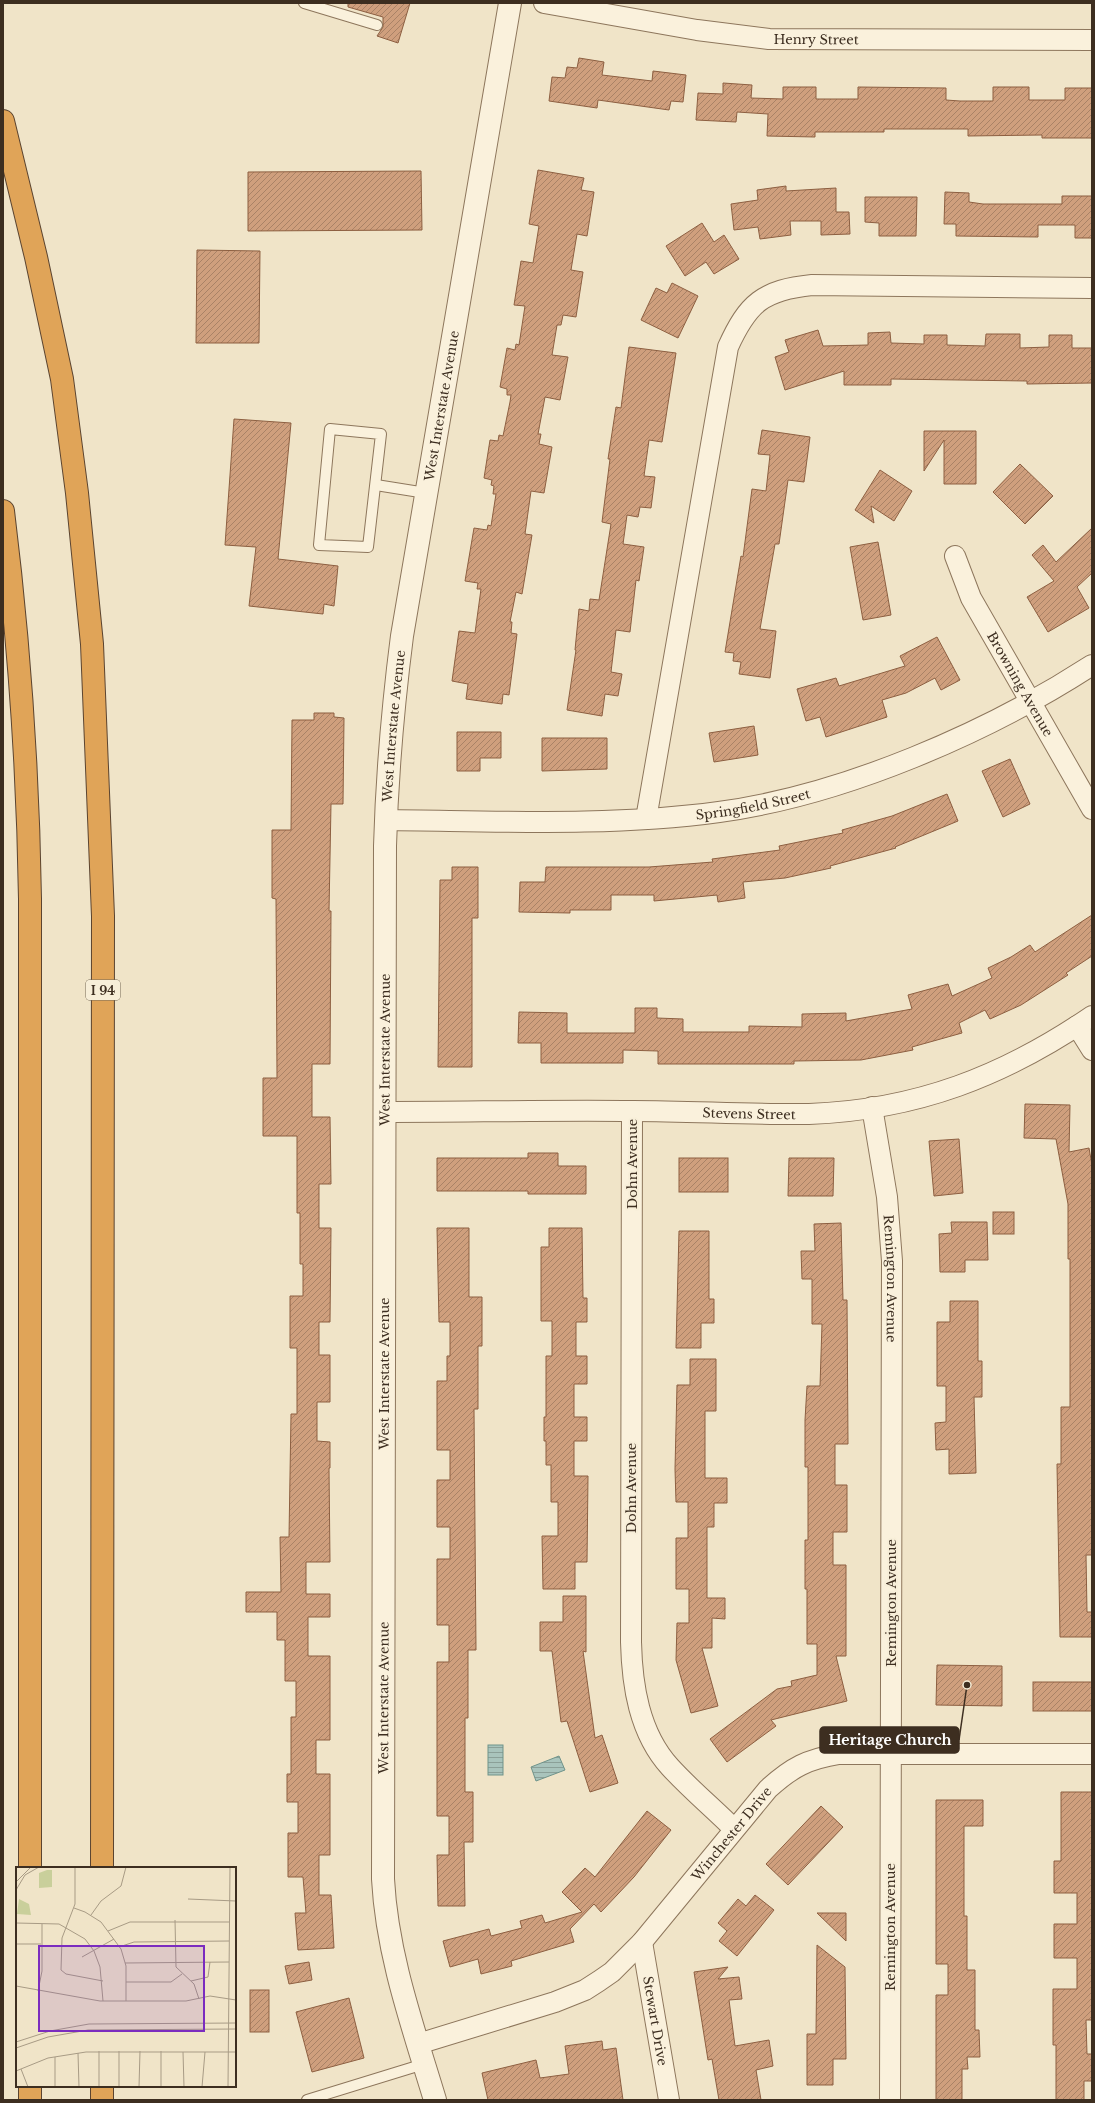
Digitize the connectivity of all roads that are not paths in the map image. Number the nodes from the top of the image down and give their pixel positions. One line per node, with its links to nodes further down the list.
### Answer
1 (304, 3): 4 (lane)
2 (510, 3): 9 (street, West Interstate Avenue)
3 (544, 3): 5 (street, Henry Street)
4 (376, 25)
5 (1092, 40)
6 (3, 121): 26 (highway, I 94)
7 (1092, 288): 15 (street)
8 (376, 486): 8 (lane); 9 (lane)
9 (426, 493): 16 (street, West Interstate Avenue)
10 (3, 511): 25 (highway)
11 (955, 556): 13 (street, Browning Avenue)
12 (1092, 665): 13 (street, Springfield Street)
13 (1030, 703): 14 (street, Browning Avenue); 15 (street, Springfield Street)
14 (1092, 809)
15 (646, 819): 16 (street, Springfield Street)
16 (386, 820): 21 (street, West Interstate Avenue)
17 (1085, 1021): 18 (street); 19 (street, Stevens Street)
18 (1092, 1050)
19 (872, 1107): 20 (street, Stevens Street); 22 (street, Remington Avenue)
20 (632, 1111): 21 (street, Stevens Street); 24 (street, Dohn Avenue)
21 (384, 1112): 28 (street, West Interstate Avenue)
22 (890, 1753): 23 (street, Winchester Drive); 24 (street, Winchester Drive); 37 (street, Remington Avenue)
23 (1092, 1754)
24 (734, 1829): 27 (street, Winchester Drive)
25 (30, 1867)
26 (102, 1867)
27 (642, 1942): 28 (street, Winchester Drive); 36 (street, Stewart Drive)
28 (418, 2044): 29 (street, West Interstate Avenue)
29 (424, 2064): 34 (lane); 35 (street, West Interstate Avenue)
30 (30, 2087): 32 (highway)
31 (102, 2087): 33 (highway)
32 (30, 2100)
33 (102, 2100)
34 (307, 2100)
35 (435, 2100)
36 (670, 2100)
37 (890, 2100)

